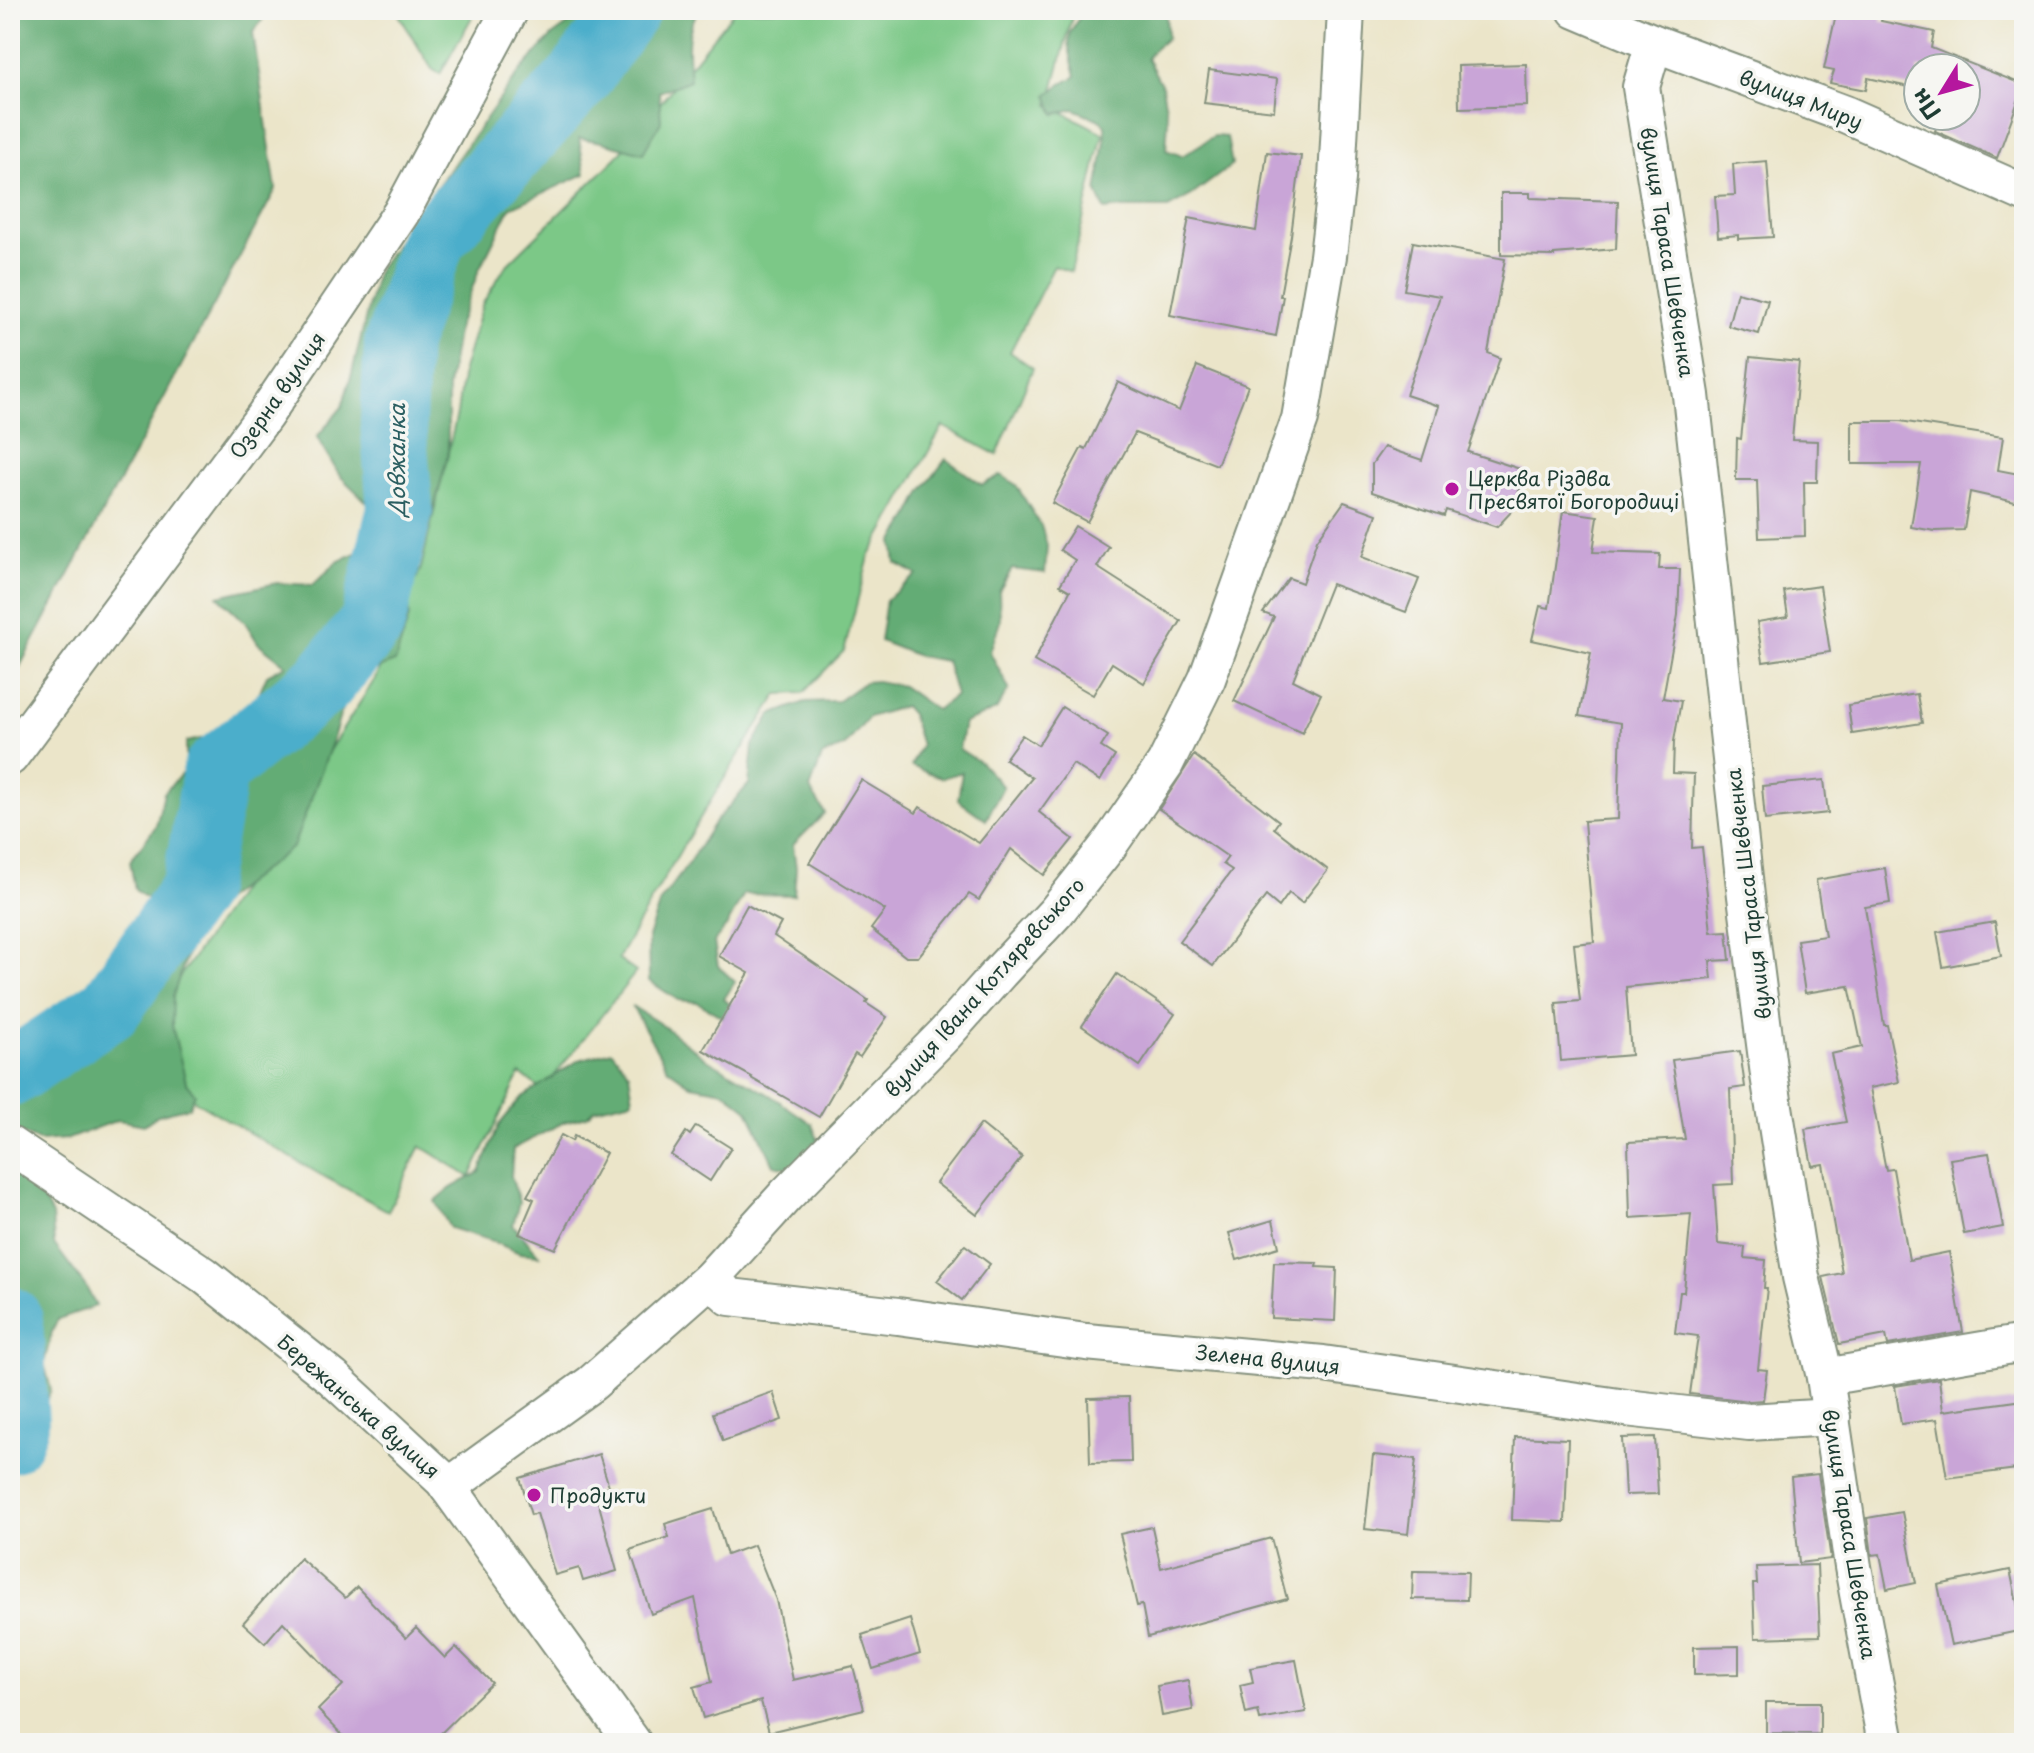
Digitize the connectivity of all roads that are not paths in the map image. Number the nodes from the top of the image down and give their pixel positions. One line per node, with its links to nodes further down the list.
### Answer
1 (510, 10): 6 (street, Озерна вулиця)
2 (1346, 10): 8 (street, вулиця Івана Котляревського)
3 (1576, 10): 4 (street, вулиця Миру)
4 (1654, 43): 5 (street, вулиця Миру); 10 (street, вулиця Тараса Шевченка)
5 (2024, 193)
6 (10, 757)
7 (10, 1145): 12 (street, Бережанська вулиця)
8 (710, 1279): 11 (street, Зелена вулиця); 12 (street, вулиця Івана Котляревського)
9 (2024, 1343): 10 (street)
10 (1825, 1377): 11 (street, вулиця Тараса Шевченка)
11 (1832, 1417): 14 (street, вулиця Тараса Шевченка)
12 (448, 1487): 13 (street, Бережанська вулиця)
13 (633, 1743)
14 (1886, 1743)

